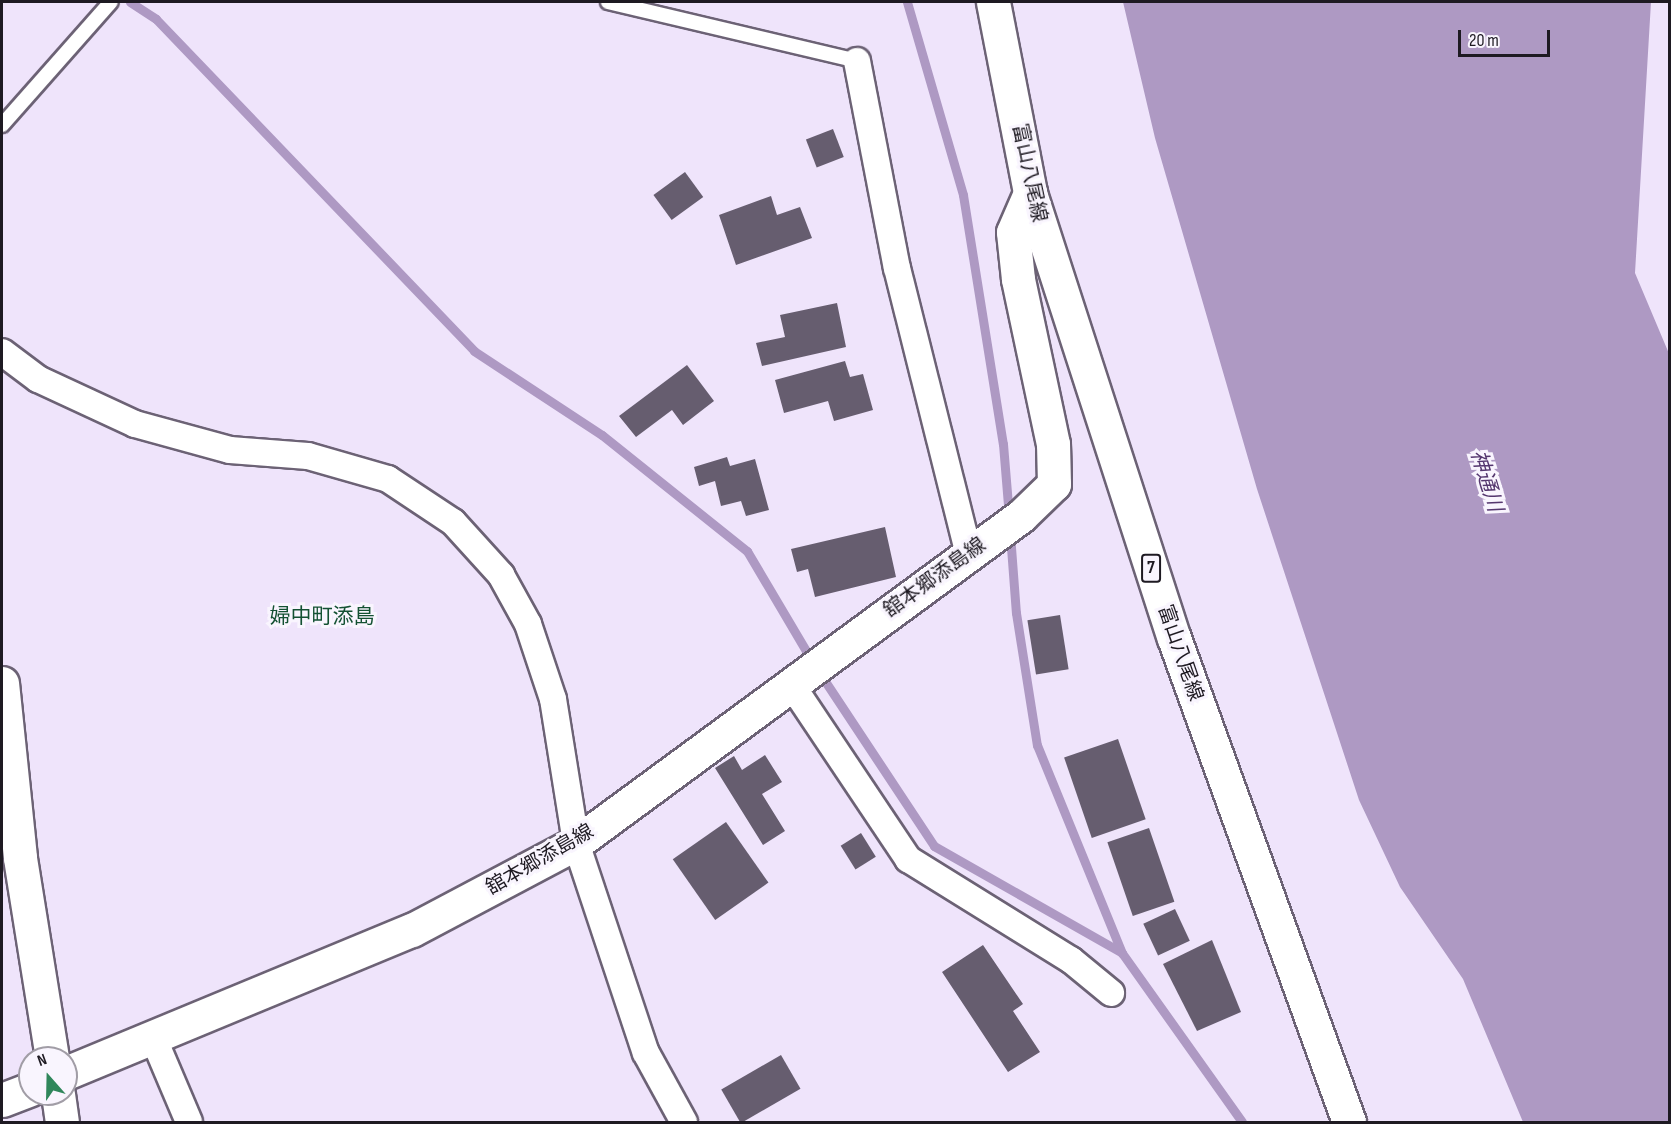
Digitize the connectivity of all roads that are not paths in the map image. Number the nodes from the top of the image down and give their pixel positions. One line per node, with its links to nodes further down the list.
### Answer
1 (111, 2): 5 (lane)
2 (608, 2): 4 (lane)
3 (993, 2): 6 (main road, 富山八尾線 / 7)
4 (857, 61): 8 (street)
5 (2, 125)
6 (1030, 193): 8 (main road, 舘本郷添島線); 22 (main road, 富山八尾線 / 7)
7 (2, 352): 11 (street)
8 (998, 533): 10 (main road, 舘本郷添島線)
9 (2, 683): 14 (main road)
10 (791, 684): 11 (main road, 舘本郷添島線); 12 (street)
11 (576, 843): 13 (main road, 舘本郷添島線); 21 (street)
12 (1111, 993)
13 (153, 1037): 15 (main road, 舘本郷添島線); 20 (street)
14 (50, 1046)
15 (78, 1068)
16 (18, 1094): 17 (main road)
17 (2, 1100)
18 (60, 1106): 19 (main road)
19 (62, 1122)
20 (189, 1122)
21 (684, 1122)
22 (1349, 1122)

